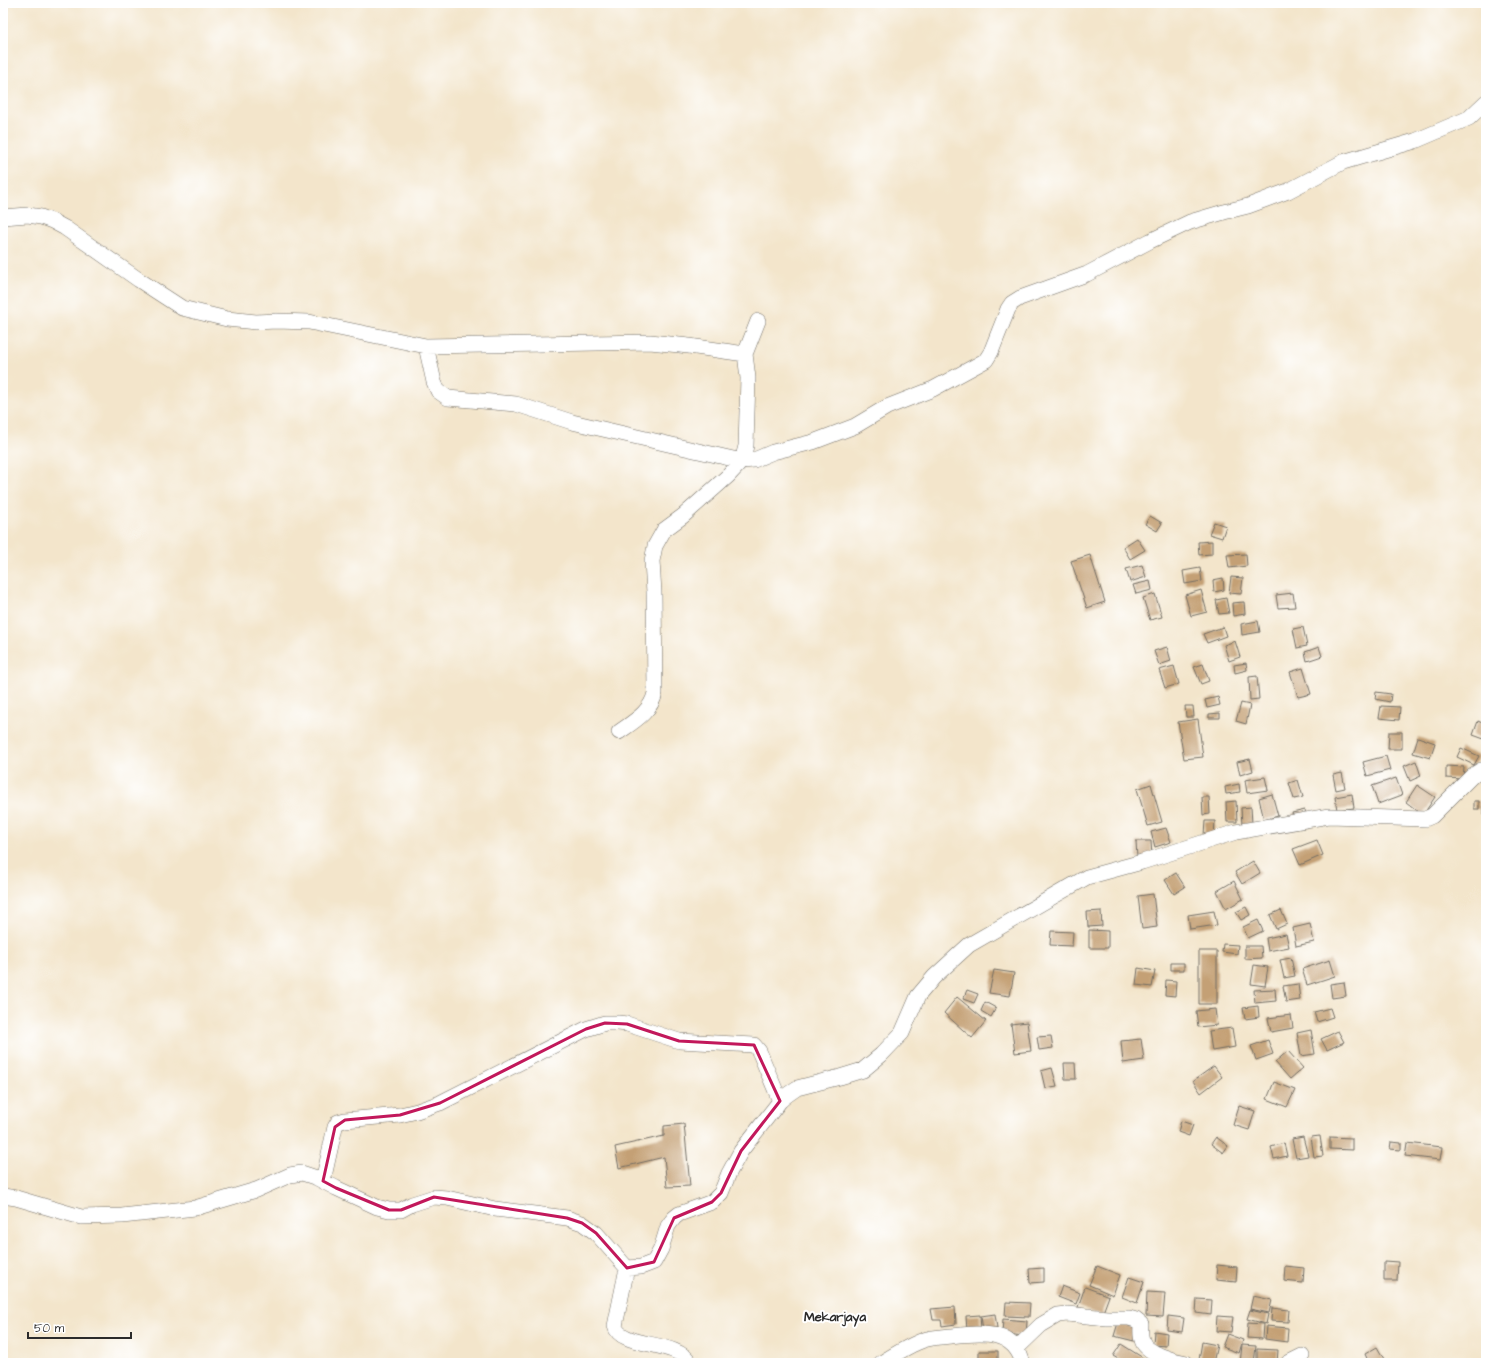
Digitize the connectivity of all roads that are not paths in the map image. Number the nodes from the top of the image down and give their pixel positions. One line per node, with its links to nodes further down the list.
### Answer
1 (1486, 102): 6 (street)
2 (3, 217): 4 (street)
3 (758, 321): 5 (street)
4 (426, 346): 5 (street); 6 (street)
5 (745, 354): 6 (street)
6 (742, 461): 7 (street)
7 (619, 732)
8 (1486, 769): 9 (street)
9 (780, 1101): 10 (street); 12 (street)
10 (322, 1181): 11 (street); 12 (street)
11 (3, 1196)
12 (627, 1268): 15 (street)
13 (1017, 1348): 16 (street); 17 (street); 18 (street)
14 (1302, 1356): 19 (street)
15 (690, 1363)
16 (881, 1363)
17 (1023, 1363)
18 (1186, 1363)
19 (1288, 1363)

